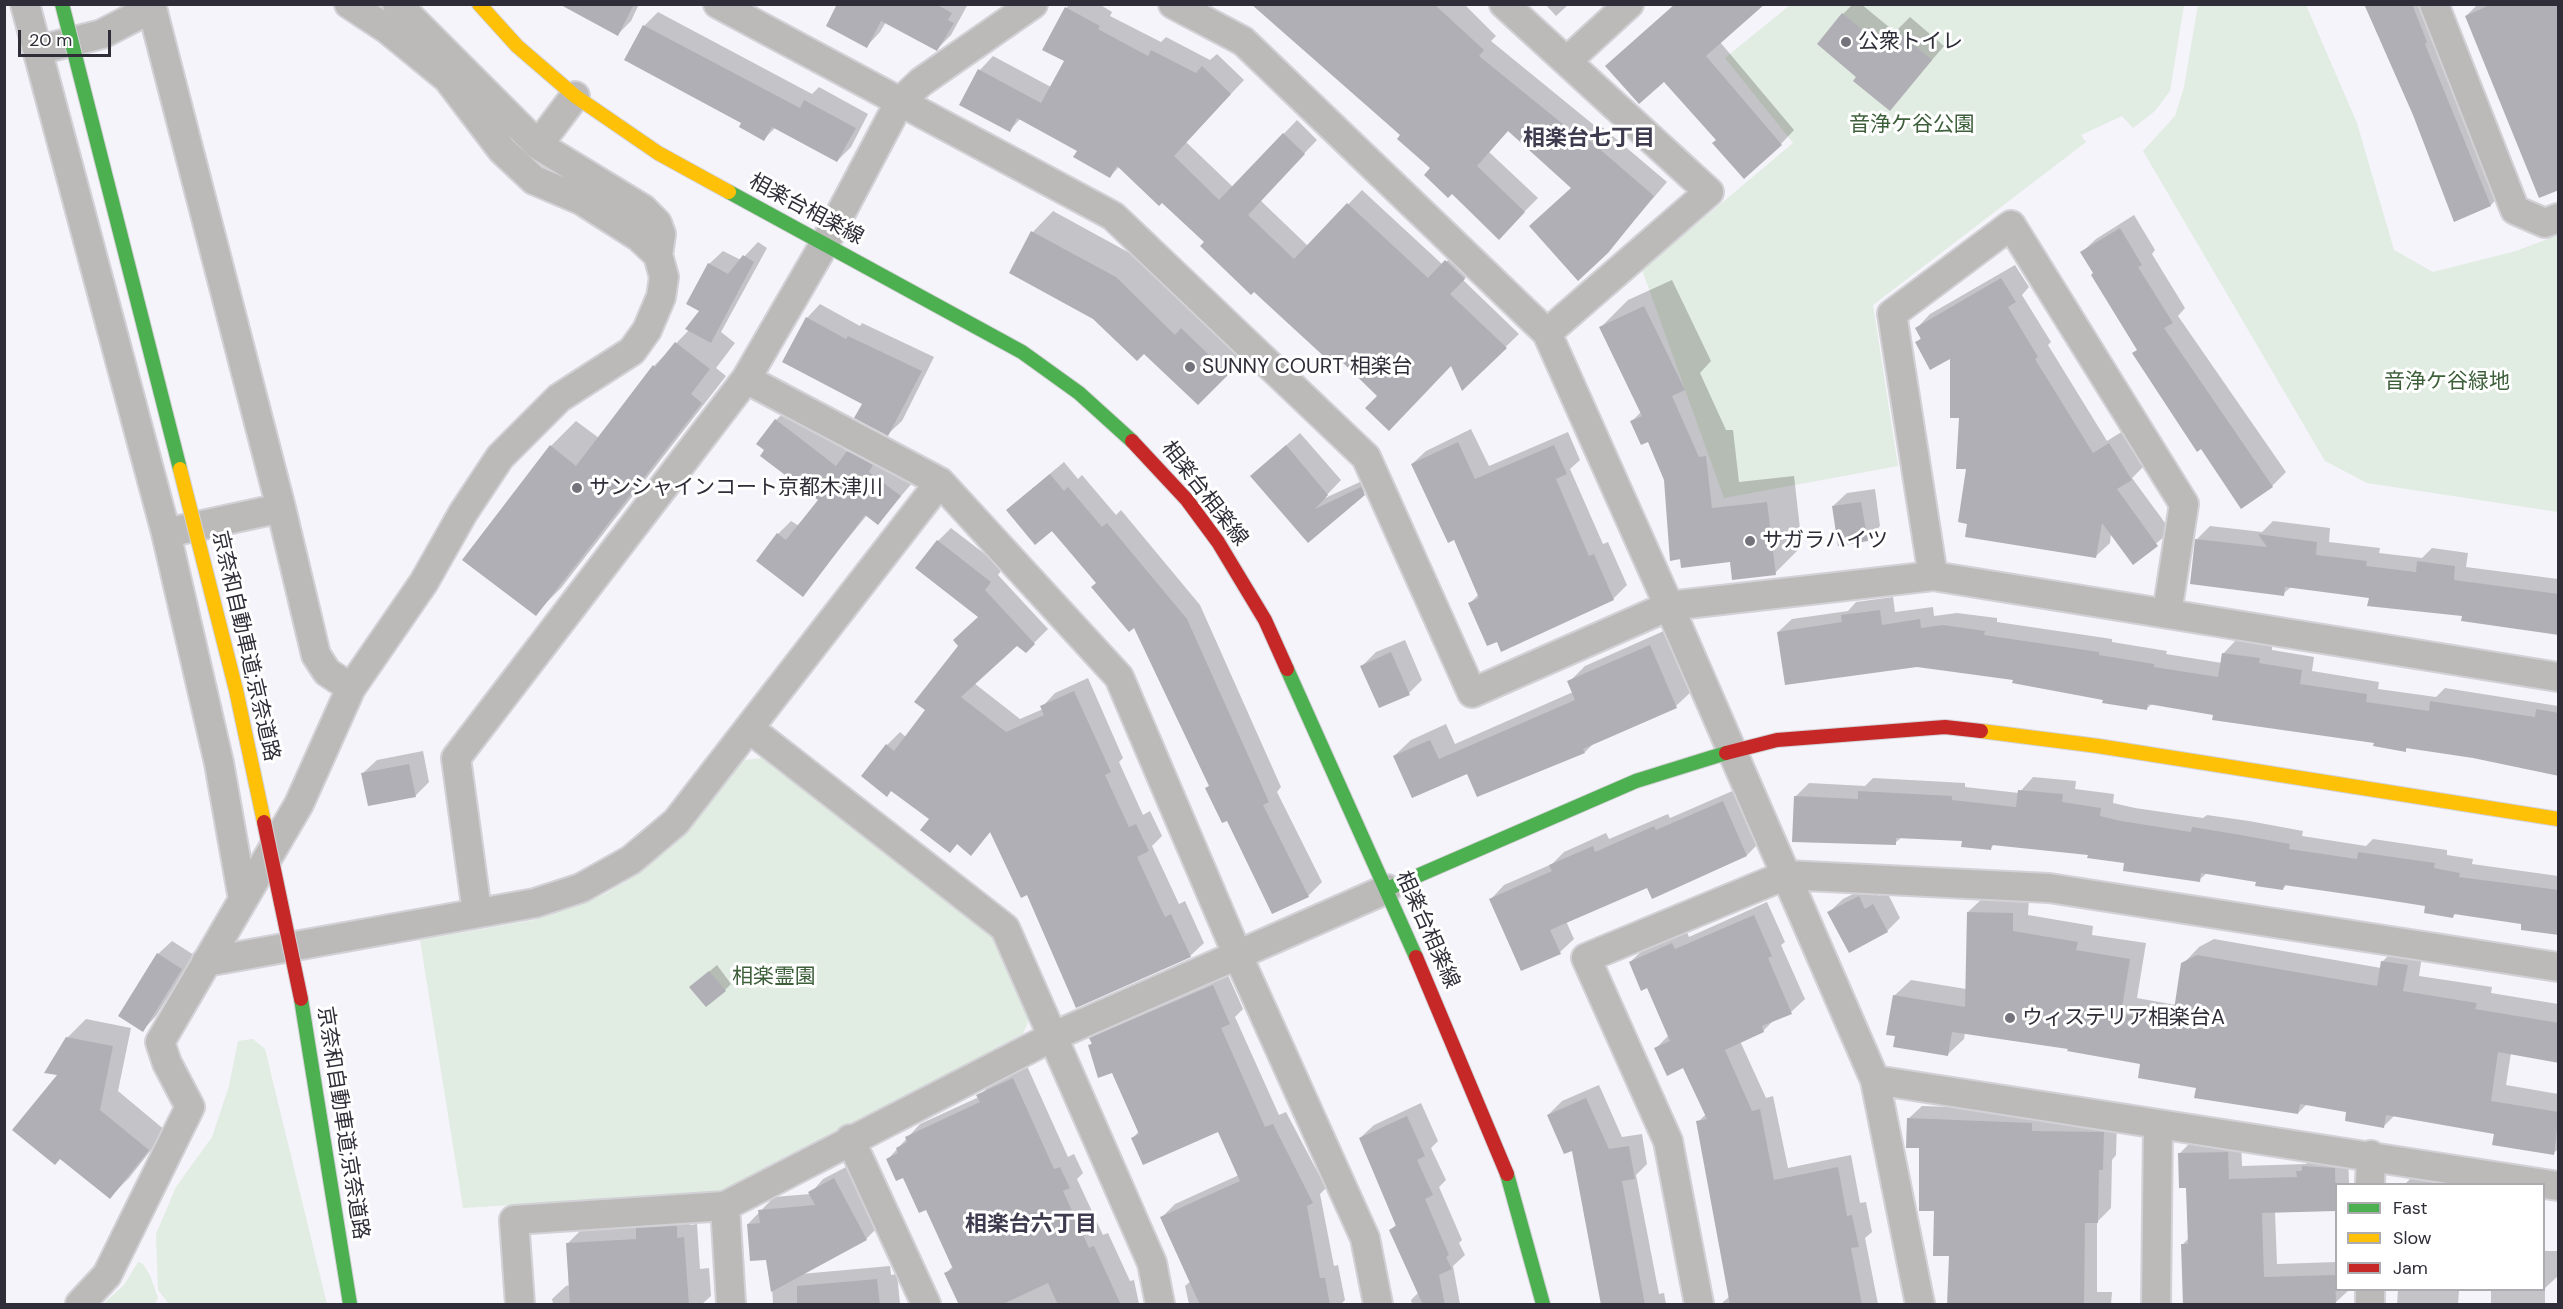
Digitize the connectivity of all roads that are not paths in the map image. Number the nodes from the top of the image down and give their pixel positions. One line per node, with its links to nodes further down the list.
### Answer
1 (25, 4): 13 (street)
2 (62, 4): 50 (main road, 京奈和自動車道;京奈道路, bridge)
3 (349, 4): 20 (street)
4 (397, 4): 17 (street)
5 (478, 4): 15 (main road, 相楽台相楽線)
6 (718, 4): 16 (street)
7 (1033, 4): 16 (street)
8 (1173, 4): 21 (street)
9 (1503, 4): 14 (street)
10 (1629, 4): 14 (street)
11 (2434, 4): 18 (street)
12 (154, 6): 13 (street); 24 (street)
13 (39, 50): 25 (street)
14 (1567, 61): 21 (street)
15 (575, 96): 17 (street); 19 (main road, 相楽台相楽線)
16 (899, 103): 19 (street); 27 (street)
17 (538, 145): 20 (street)
18 (2559, 218)
19 (825, 243): 22 (street); 35 (main road, 相楽台相楽線)
20 (658, 255): 30 (street)
21 (1547, 333): 27 (street)
22 (746, 379): 23 (street); 37 (street)
23 (940, 482): 31 (street); 38 (street)
24 (281, 508): 25 (street); 30 (street)
25 (166, 533): 36 (street)
26 (1933, 576): 27 (street); 28 (street); 28 (street)
27 (1669, 606): 32 (street)
28 (2167, 613): 29 (street)
29 (2559, 677)
30 (351, 688): 36 (street)
31 (750, 729): 37 (street); 41 (street)
32 (1732, 751): 33 (main road); 34 (street); 35 (main road)
33 (2559, 819)
34 (1786, 875): 40 (street); 42 (street); 57 (street)
35 (1387, 888): 38 (street); 56 (main road, 相楽台相楽線)
36 (243, 899): 39 (street)
37 (477, 912): 39 (street)
38 (1238, 956): 41 (street); 55 (street)
39 (206, 962): 49 (street)
40 (2559, 967)
41 (1054, 1036): 44 (street); 54 (street)
42 (1875, 1080): 43 (street); 58 (street)
43 (2158, 1124): 45 (street); 59 (street)
44 (850, 1139): 48 (street); 53 (street)
45 (2371, 1155): 46 (street); 47 (street)
46 (2370, 1183)
47 (2541, 1183)
48 (725, 1206): 51 (street); 52 (street)
49 (80, 1305)
50 (350, 1305)
51 (520, 1305)
52 (731, 1305)
53 (926, 1305)
54 (1160, 1305)
55 (1378, 1305)
56 (1543, 1305)
57 (1699, 1305)
58 (1920, 1305)
59 (2156, 1305)

